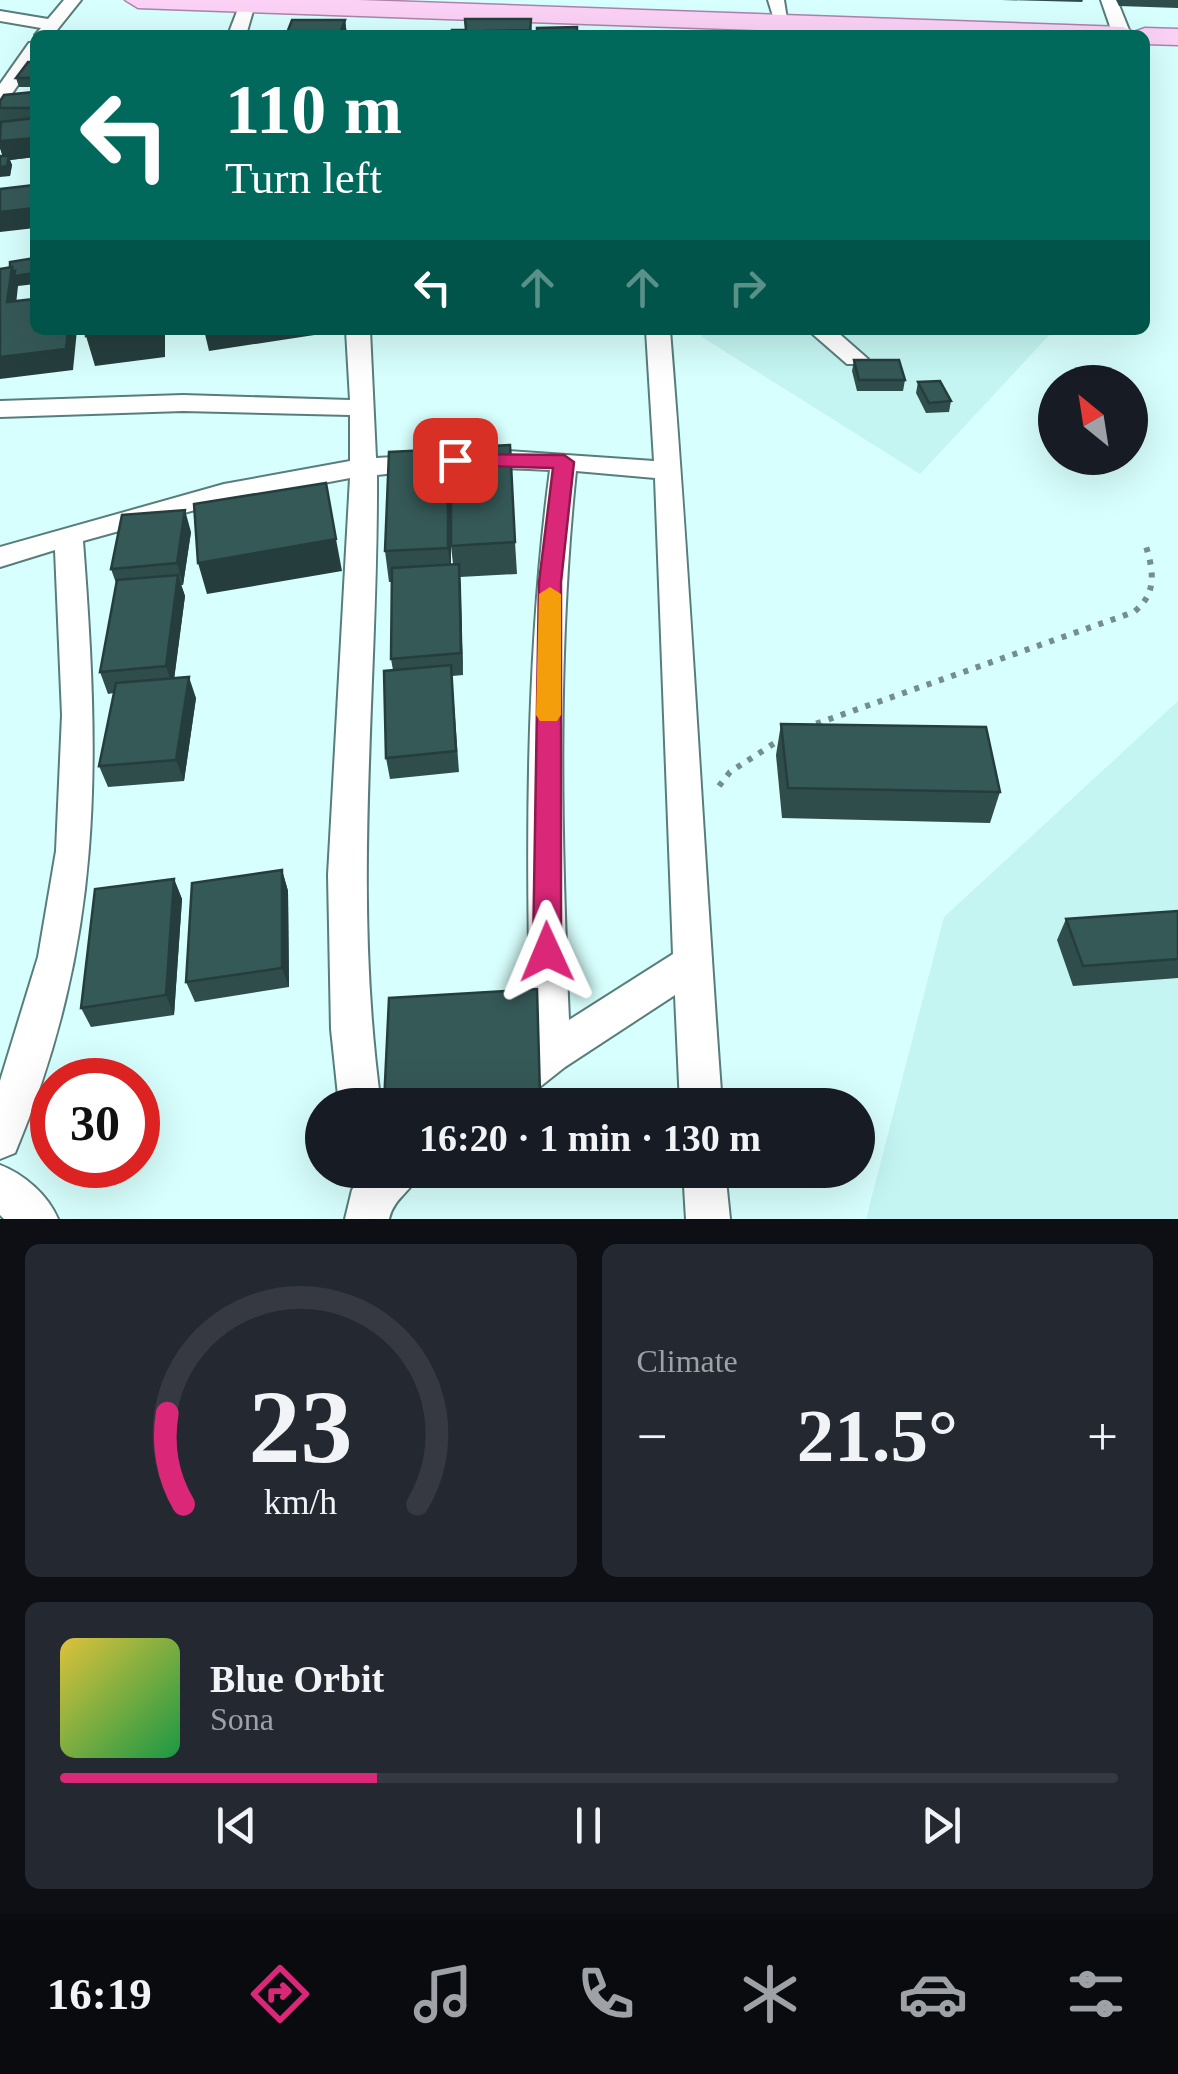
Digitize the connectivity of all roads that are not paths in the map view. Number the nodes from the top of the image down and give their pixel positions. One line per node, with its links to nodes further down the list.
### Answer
1 (74, 0): 8 (street)
2 (138, 0): 4 (main road)
3 (1108, 0): 11 (street)
4 (247, 4): 7 (main road); 9 (street)
5 (779, 11): 7 (main road); 10 (main road)
6 (0, 16): 8 (street)
7 (641, 26)
8 (49, 30)
9 (239, 30)
10 (1051, 30)
11 (1121, 30)
12 (1150, 36): 13 (main road)
13 (1178, 37)
14 (30, 42): 15 (street)
15 (0, 97)
16 (358, 335): 21 (street)
17 (658, 335): 24 (street)
18 (826, 335): 19 (street)
19 (856, 359)
20 (0, 408): 21 (street)
21 (362, 408): 23 (street)
22 (564, 462): 23 (street); 24 (street); 28 (street)
23 (363, 468): 25 (street); 29 (street)
24 (668, 471): 27 (street)
25 (68, 535): 26 (street); 32 (street)
26 (0, 557)
27 (694, 962): 28 (street); 31 (street)
28 (551, 1054): 30 (street)
29 (357, 1088)
30 (506, 1088)
31 (700, 1088)
32 (0, 1138)
33 (0, 1186): 35 (street)
34 (705, 1188): 36 (street)
35 (36, 1219)
36 (708, 1219)

